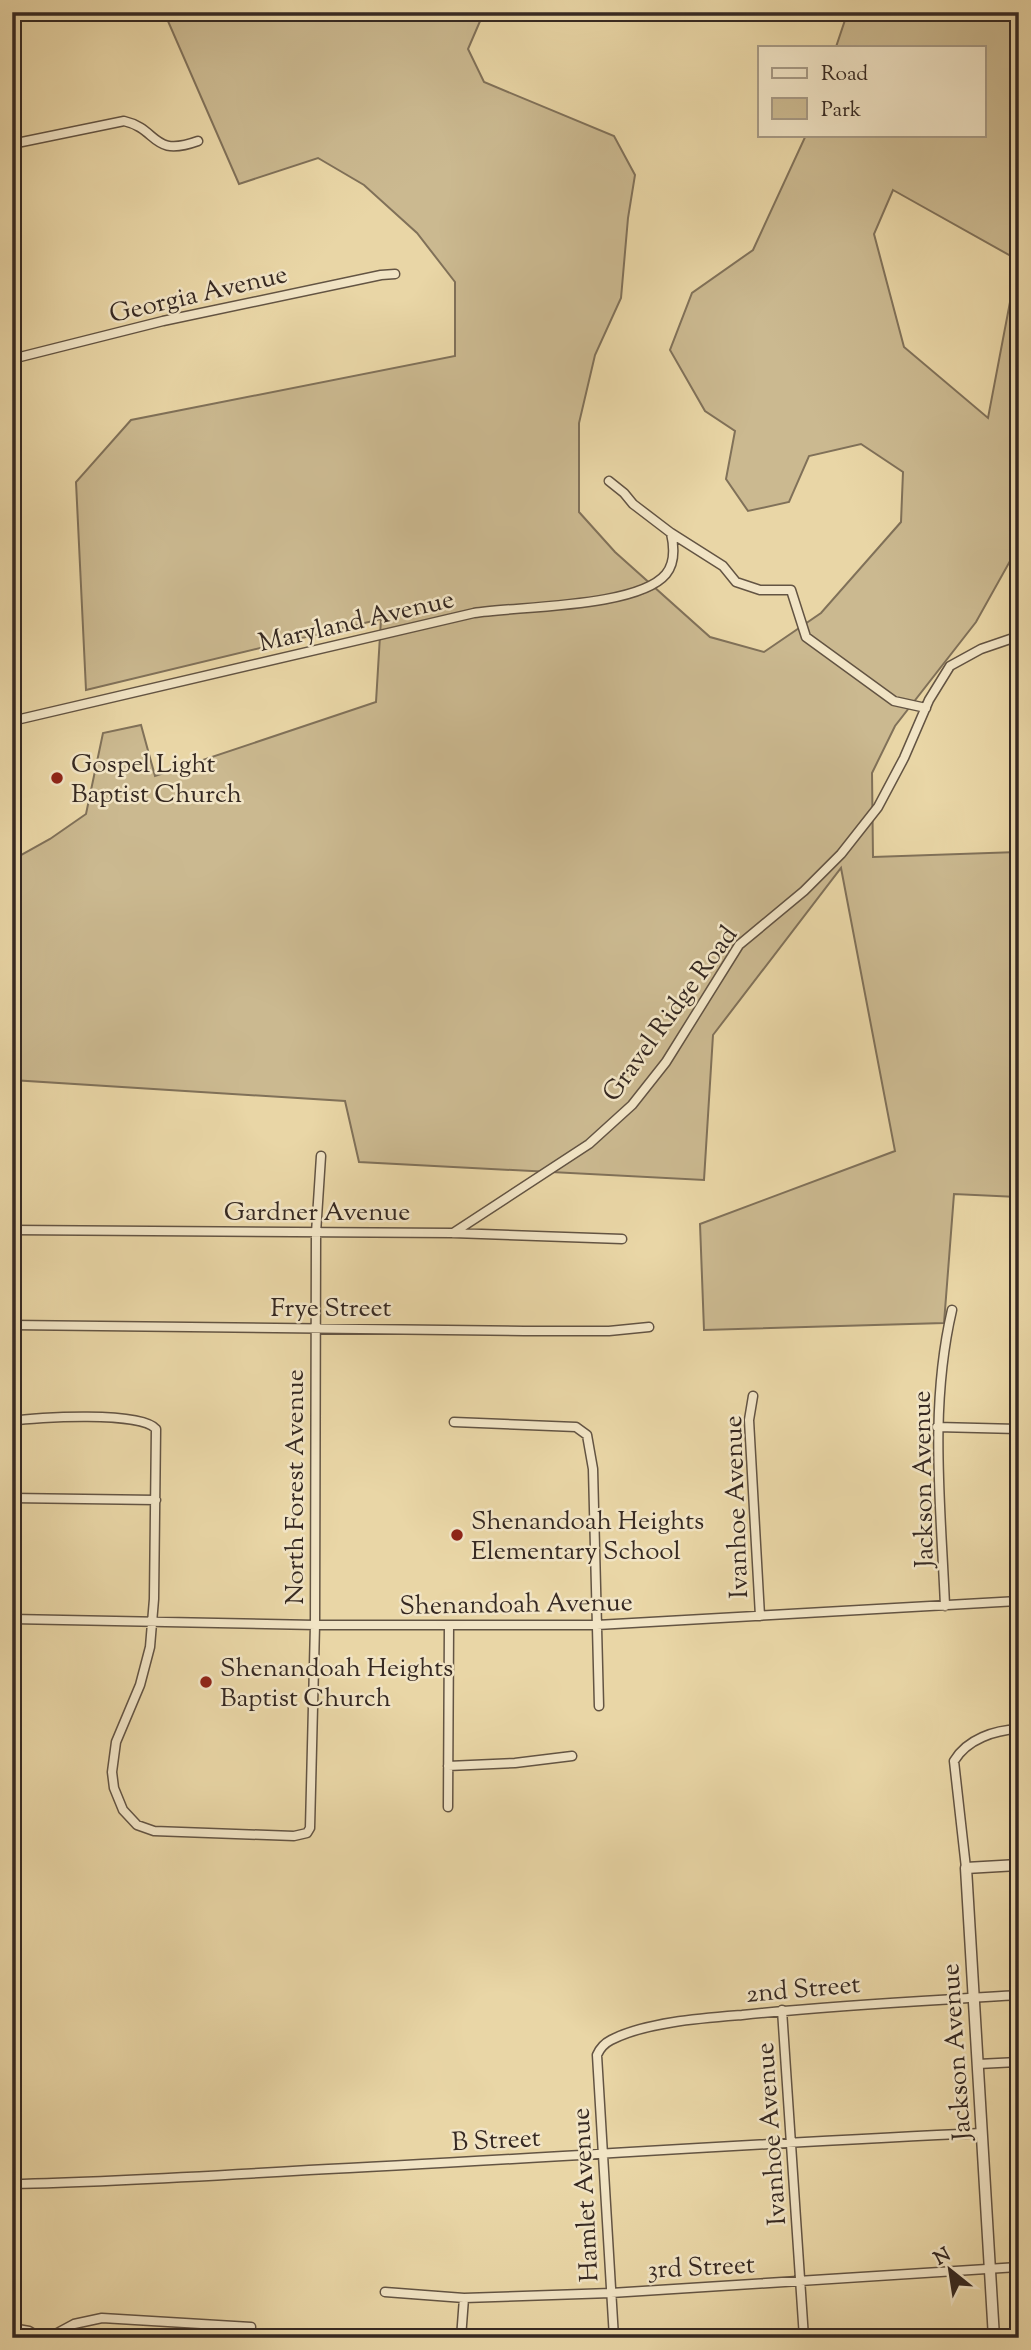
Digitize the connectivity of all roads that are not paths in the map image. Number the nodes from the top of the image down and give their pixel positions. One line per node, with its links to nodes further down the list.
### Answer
1 (198, 141): 2 (street)
2 (12, 144)
3 (395, 274): 4 (street, Georgia Avenue)
4 (12, 359)
5 (609, 481): 6 (street)
6 (671, 533): 8 (street); 9 (street, Maryland Avenue)
7 (1019, 636): 8 (street, Gravel Ridge Road)
8 (926, 708): 13 (street, Gravel Ridge Road)
9 (12, 721)
10 (321, 1156): 12 (street, North Forest Avenue)
11 (12, 1230): 12 (street, Gardner Avenue)
12 (316, 1233): 13 (street, Gardner Avenue); 18 (street, North Forest Avenue)
13 (453, 1233): 14 (street, Gardner Avenue)
14 (622, 1239)
15 (952, 1310): 22 (street, Jackson Avenue)
16 (12, 1325): 18 (street, Frye Street)
17 (649, 1327): 18 (street, Frye Street)
18 (316, 1328): 31 (street, North Forest Avenue)
19 (753, 1396): 28 (street, Ivanhoe Avenue)
20 (12, 1421): 25 (street)
21 (454, 1422): 33 (street)
22 (937, 1427): 23 (street); 27 (street, Jackson Avenue)
23 (1019, 1429)
24 (12, 1498): 25 (street)
25 (156, 1500): 30 (street)
26 (1019, 1601): 27 (street, Shenandoah Avenue)
27 (945, 1606): 28 (street, Shenandoah Avenue)
28 (760, 1616): 33 (street, Shenandoah Avenue)
29 (12, 1619): 30 (street, Shenandoah Avenue)
30 (153, 1622): 31 (street, Shenandoah Avenue); 31 (street, North Forest Avenue)
31 (315, 1625): 32 (street, Shenandoah Avenue)
32 (449, 1625): 33 (street, Shenandoah Avenue); 37 (street)
33 (597, 1625): 34 (street)
34 (599, 1706)
35 (1019, 1729): 40 (street, Jackson Avenue)
36 (572, 1756): 37 (street)
37 (448, 1766): 38 (street)
38 (448, 1807)
39 (1019, 1865): 40 (street)
40 (966, 1868): 42 (street, Jackson Avenue)
41 (1019, 1995): 42 (street, 2nd Street)
42 (973, 1998): 43 (street, 2nd Street); 46 (street, Jackson Avenue)
43 (782, 2010): 44 (street, 2nd Street); 48 (street, Ivanhoe Avenue)
44 (599, 2050): 49 (street, Hamlet Avenue)
45 (1019, 2062): 46 (street)
46 (978, 2064): 47 (street, Jackson Avenue)
47 (982, 2133): 48 (street, B Street); 52 (street, Jackson Avenue)
48 (792, 2141): 49 (street, B Street); 53 (street, Ivanhoe Avenue)
49 (603, 2155): 50 (street, B Street); 55 (street, Hamlet Avenue)
50 (12, 2184)
51 (1019, 2267): 52 (street, 3rd Street)
52 (990, 2269): 53 (street, 3rd Street); 64 (street, Jackson Avenue)
53 (801, 2281): 55 (street, 3rd Street); 63 (street, Ivanhoe Avenue)
54 (385, 2292): 56 (street, 3rd Street)
55 (611, 2293): 56 (street, 3rd Street); 62 (street, Hamlet Avenue)
56 (464, 2298): 61 (street)
57 (251, 2327): 60 (street)
58 (12, 2328): 59 (street)
59 (41, 2338)
60 (48, 2338)
61 (461, 2338)
62 (614, 2338)
63 (804, 2338)
64 (994, 2338)

